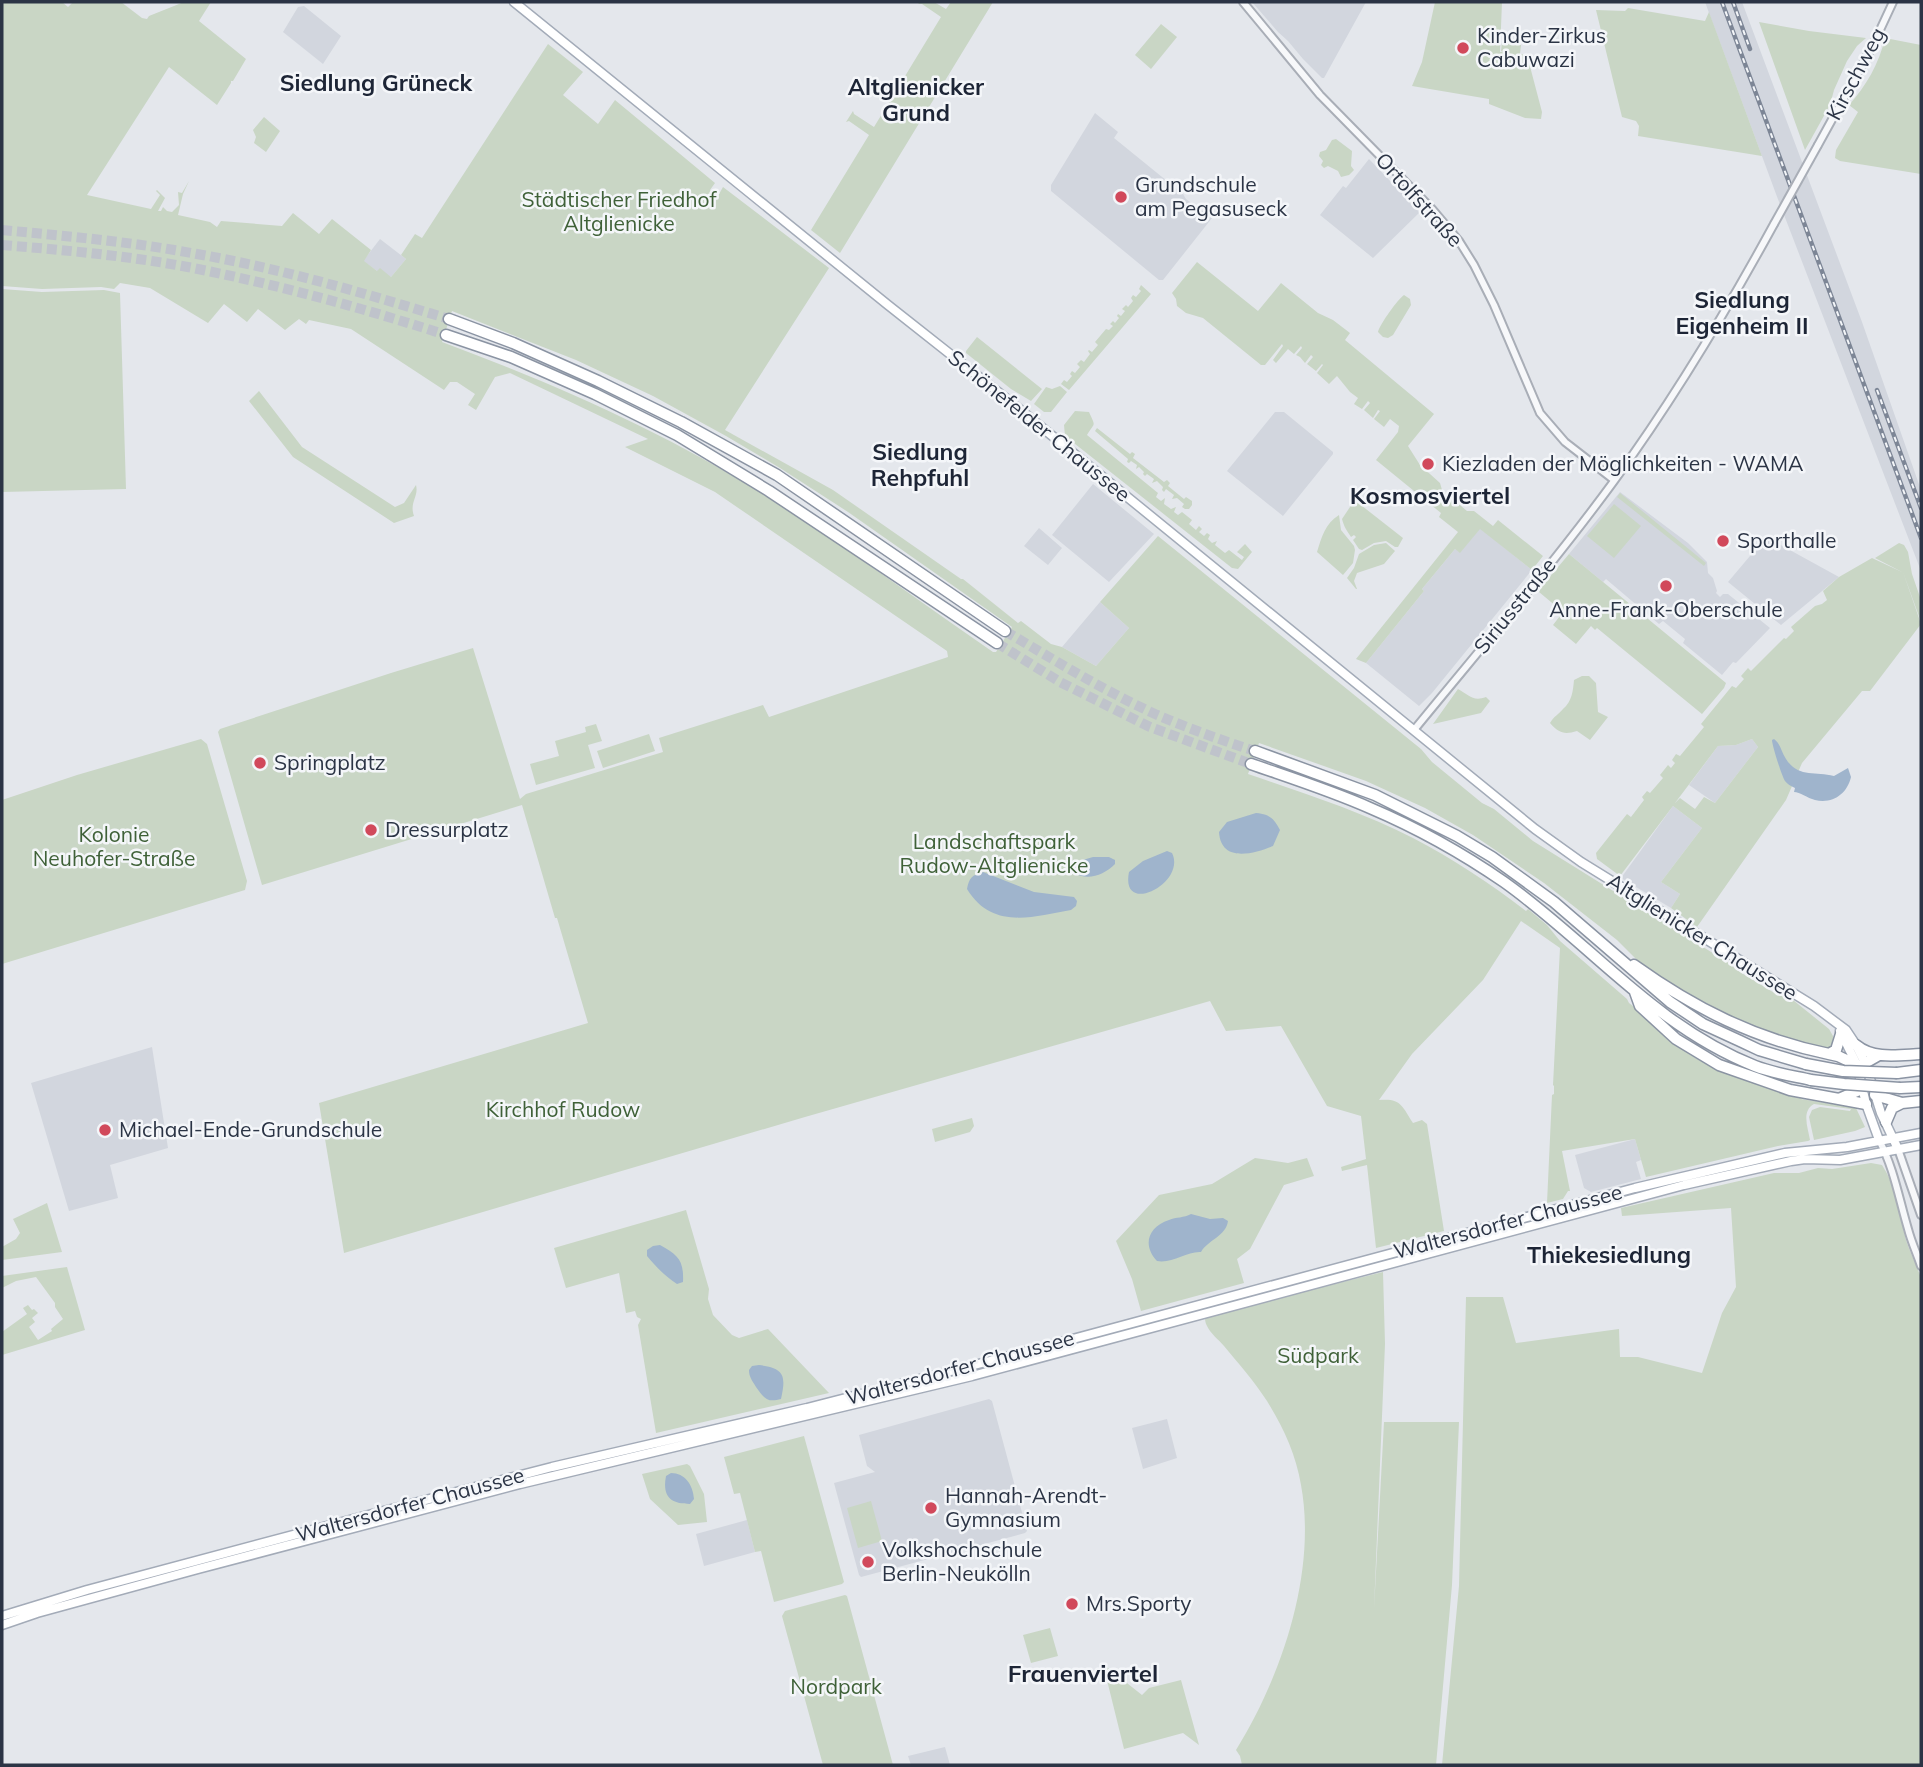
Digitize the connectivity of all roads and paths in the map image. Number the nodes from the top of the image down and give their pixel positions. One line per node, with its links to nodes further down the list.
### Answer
1 (514, 2): 10 (main road, Schönefelder Chaussee)
2 (1243, 2): 7 (street, Ortolfstraße)
3 (1893, 2): 4 (street, Kirschweg, bridge)
4 (1774, 224): 7 (street, Siriusstraße)
5 (449, 319): 8 (highway)
6 (446, 335): 9 (highway)
7 (1614, 481): 10 (street, Siriusstraße)
8 (1005, 631)
9 (997, 643)
10 (1414, 730): 13 (main road, Schönefelder Chaussee)
11 (1255, 751): 14 (highway)
12 (1251, 764): 15 (highway)
13 (1564, 849): 16 (main road, Altglienicker Chaussee)
14 (1612, 953): 18 (highway); 22 (highway, bridge)
15 (1634, 992): 23 (highway, bridge); 26 (highway)
16 (1840, 1030): 17 (main road, Altglienicker Chaussee); 18 (highway); 21 (main road, Altglienicker Chaussee)
17 (1856, 1045): 20 (highway); 21 (main road, Altglienicker Chaussee)
18 (1829, 1054): 21 (highway)
19 (1921, 1054): 20 (highway)
20 (1879, 1055): 21 (highway)
21 (1863, 1070): 24 (main road); 24 (main road, Altglienicker Chaussee); 25 (main road, Altglienicker Chaussee)
22 (1919, 1070)
23 (1921, 1087)
24 (1862, 1089): 25 (main road); 26 (highway); 29 (main road, Altglienicker Chaussee)
25 (1875, 1095): 28 (highway); 30 (main road, Altglienicker Chaussee)
26 (1837, 1099): 29 (highway)
27 (1921, 1101): 28 (highway)
28 (1902, 1103): 30 (highway)
29 (1866, 1104): 33 (main road, Altglienicker Chaussee)
30 (1886, 1122): 32 (main road, Altglienicker Chaussee)
31 (1921, 1133): 32 (main road, Waltersdorfer Chaussee)
32 (1892, 1137): 33 (main road, Waltersdorfer Chaussee); 35 (main road, Altglienicker Chaussee)
33 (1879, 1140): 36 (street); 38 (main road, Waltersdorfer Chaussee)
34 (1921, 1145): 35 (main road, Waltersdorfer Chaussee)
35 (1898, 1149): 36 (main road, Waltersdorfer Chaussee); 37 (street)
36 (1885, 1152): 38 (main road, Waltersdorfer Chaussee); 39 (street)
37 (1921, 1214)
38 (1452, 1242): 40 (main road, Waltersdorfer Chaussee); 41 (main road, Waltersdorfer Chaussee)
39 (1921, 1266)
40 (2, 1616)
41 (2, 1625)

